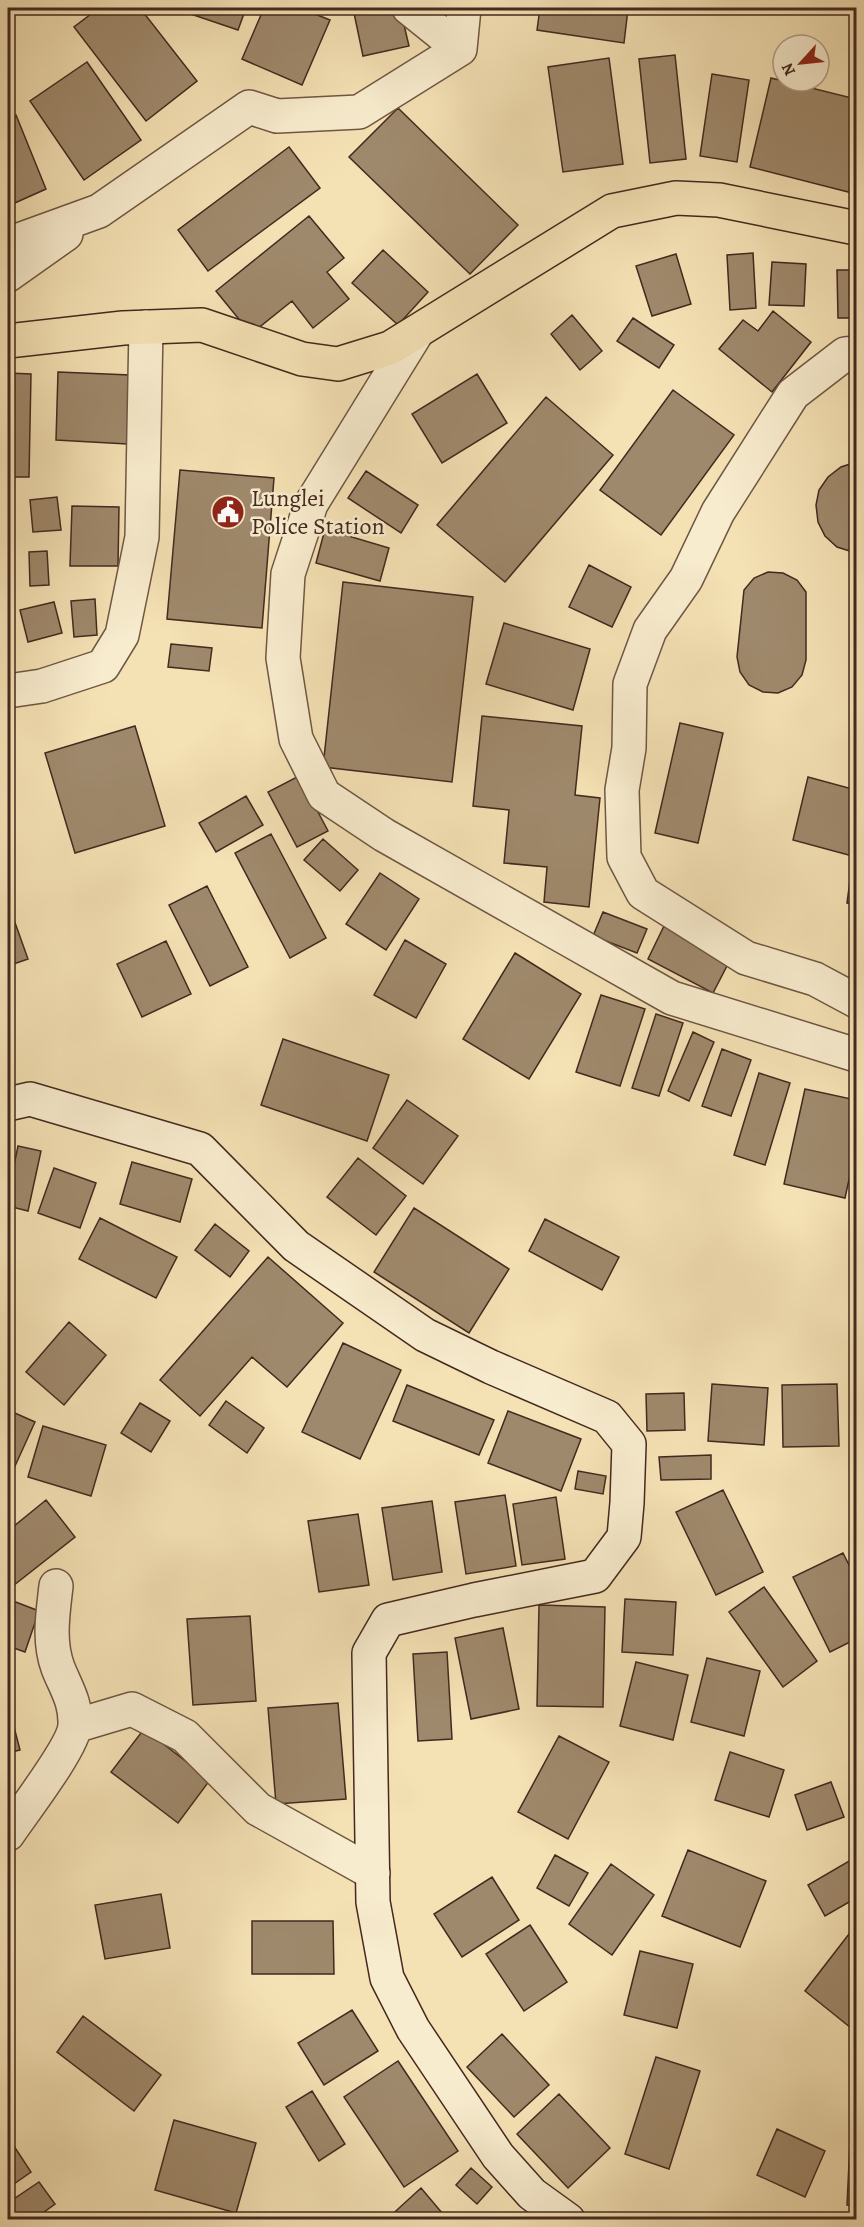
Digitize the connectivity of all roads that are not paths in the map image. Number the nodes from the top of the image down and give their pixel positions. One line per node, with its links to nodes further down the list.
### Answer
1 (409, 8): 3 (street)
2 (464, 8): 3 (street)
3 (460, 49): 4 (street)
4 (99, 211): 6 (street); 7 (street)
5 (856, 228): 9 (main road)
6 (8, 244)
7 (8, 275)
8 (146, 327): 9 (main road); 10 (main road); 12 (street)
9 (417, 332): 14 (street)
10 (8, 341)
11 (856, 353): 13 (street)
12 (8, 691)
13 (856, 1001)
14 (856, 1055)
15 (8, 1104): 19 (street)
16 (56, 1586): 17 (street)
17 (75, 1726): 18 (street); 19 (street)
18 (8, 1834)
19 (373, 1873): 20 (street)
20 (568, 2220)

